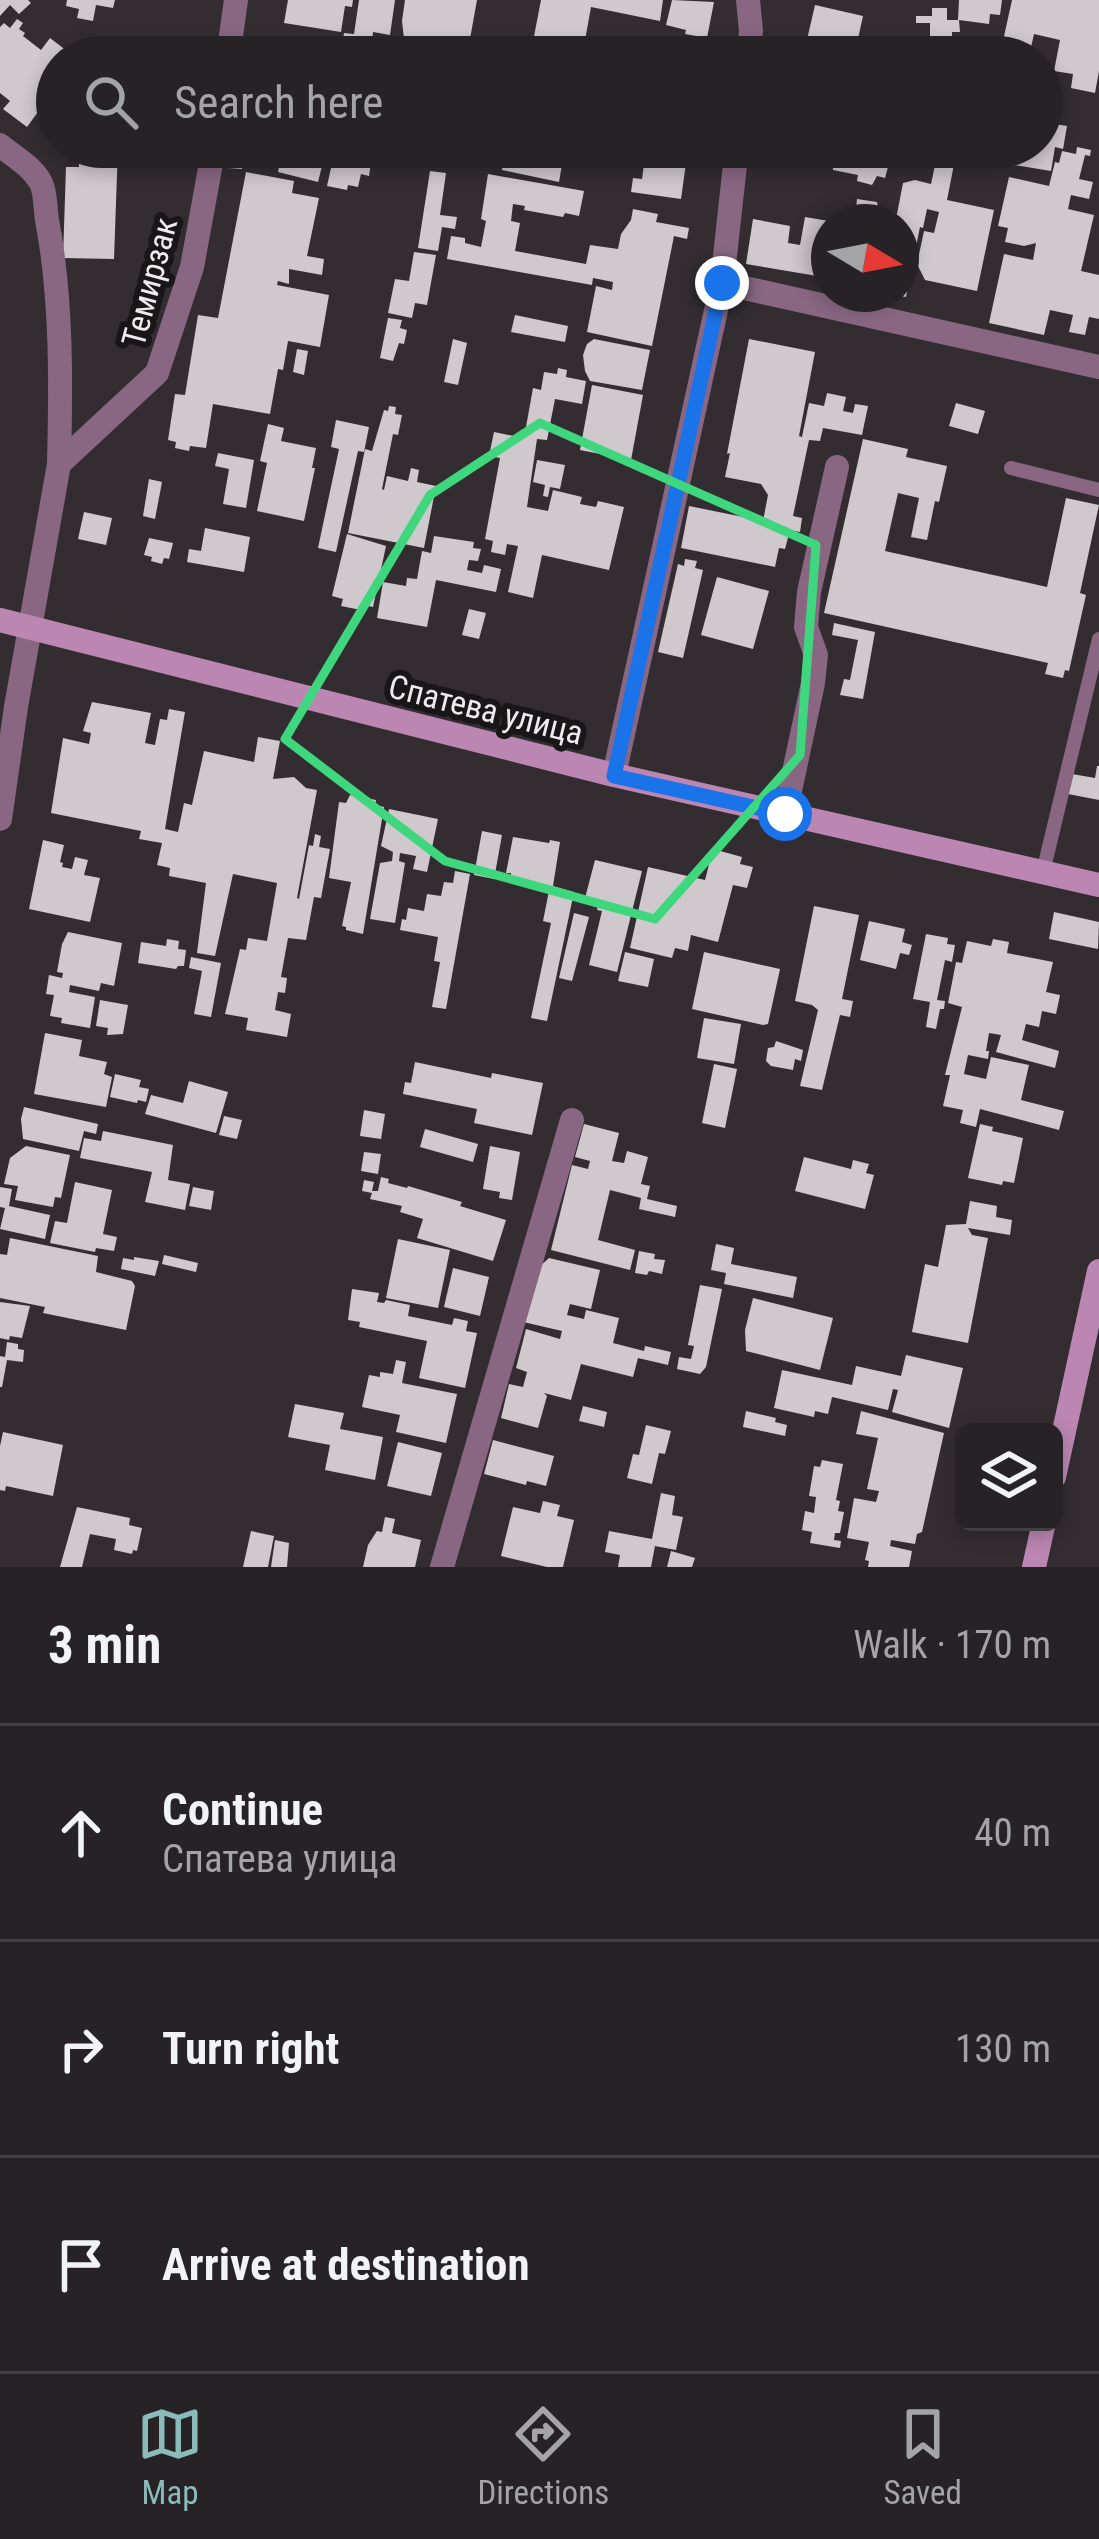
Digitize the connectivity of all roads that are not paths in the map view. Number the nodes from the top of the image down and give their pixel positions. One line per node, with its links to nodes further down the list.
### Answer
1 (236, 0): 3 (street)
2 (748, 0): 4 (street)
3 (231, 36)
4 (750, 36)
5 (0, 145): 10 (street)
6 (210, 168): 10 (street, Темирзак)
7 (735, 168): 8 (street)
8 (722, 283): 9 (street); 17 (street)
9 (1099, 368)
10 (59, 464): 15 (street)
11 (837, 467): 18 (street)
12 (1011, 468): 13 (lane)
13 (1099, 490)
14 (0, 620): 15 (street, Спатева улица)
15 (30, 626): 17 (street, Спатева улица); 19 (street)
16 (1099, 639): 20 (lane)
17 (614, 776): 18 (street, Спатева улица)
18 (785, 814): 20 (street, Спатева улица)
19 (0, 819)
20 (1043, 872): 21 (street, Спатева улица)
21 (1099, 885)
22 (572, 1120): 26 (street)
23 (1099, 1270): 24 (street)
24 (1063, 1436)
25 (1042, 1531): 27 (street)
26 (442, 1567)
27 (1034, 1567)

